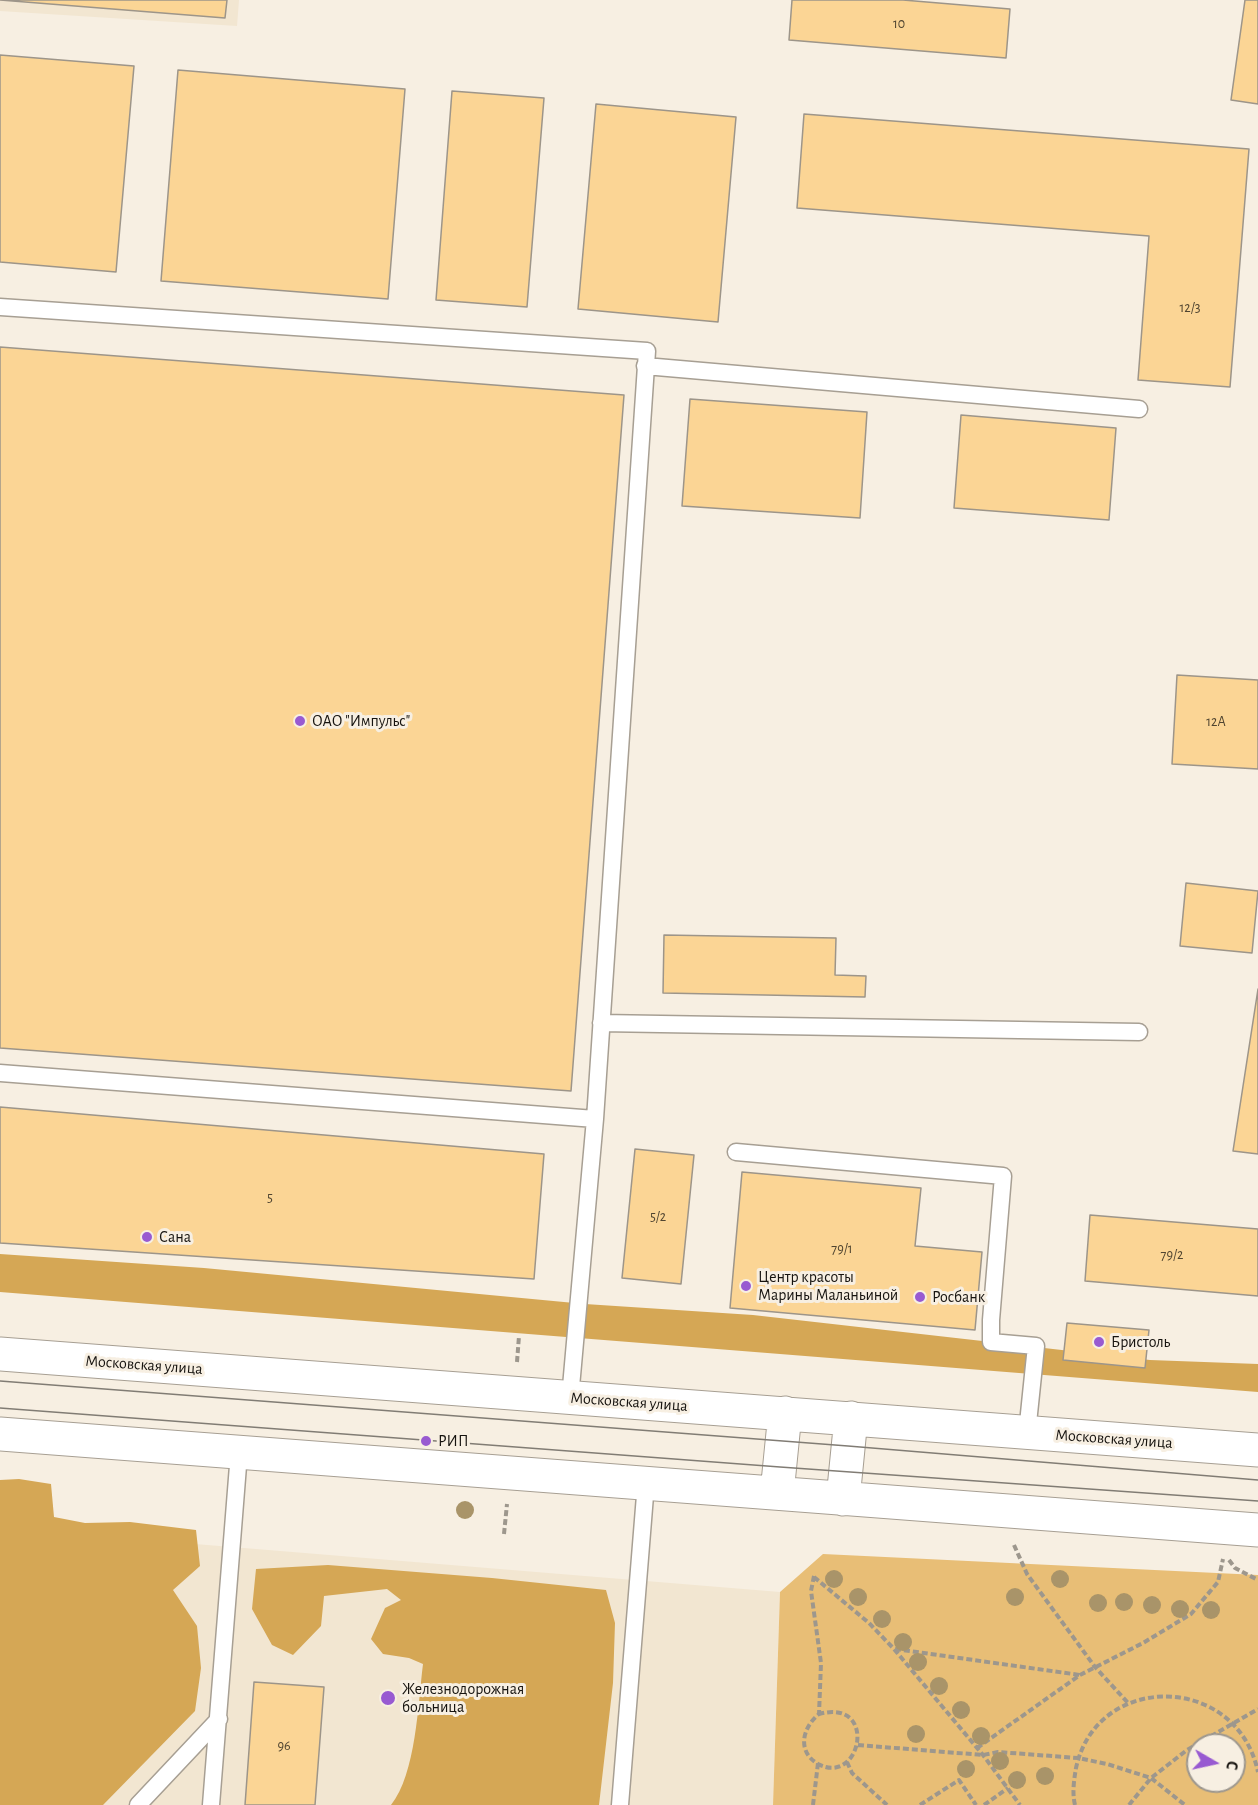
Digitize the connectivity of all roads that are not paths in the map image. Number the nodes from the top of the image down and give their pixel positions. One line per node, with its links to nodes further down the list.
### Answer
1 (0, 307): 2 (lane)
2 (645, 366): 3 (lane); 4 (lane)
3 (1139, 408)
4 (601, 1023): 5 (lane); 7 (lane)
5 (1139, 1032)
6 (0, 1073): 7 (lane)
7 (595, 1119): 10 (lane)
8 (736, 1152): 13 (lane)
9 (0, 1354): 10 (street, Московская улица)
10 (570, 1398): 11 (street, Московская улица)
11 (785, 1413): 12 (street, Московская улица); 18 (street)
12 (851, 1418): 13 (street, Московская улица); 19 (street)
13 (1027, 1432): 15 (street, Московская улица)
14 (0, 1434): 16 (street)
15 (1258, 1450)
16 (239, 1453): 17 (street); 21 (lane)
17 (646, 1484): 18 (street); 24 (lane)
18 (777, 1493): 19 (street)
19 (843, 1498): 20 (street)
20 (1258, 1530)
21 (219, 1719): 22 (lane); 23 (lane)
22 (138, 1805)
23 (211, 1805)
24 (620, 1805)

